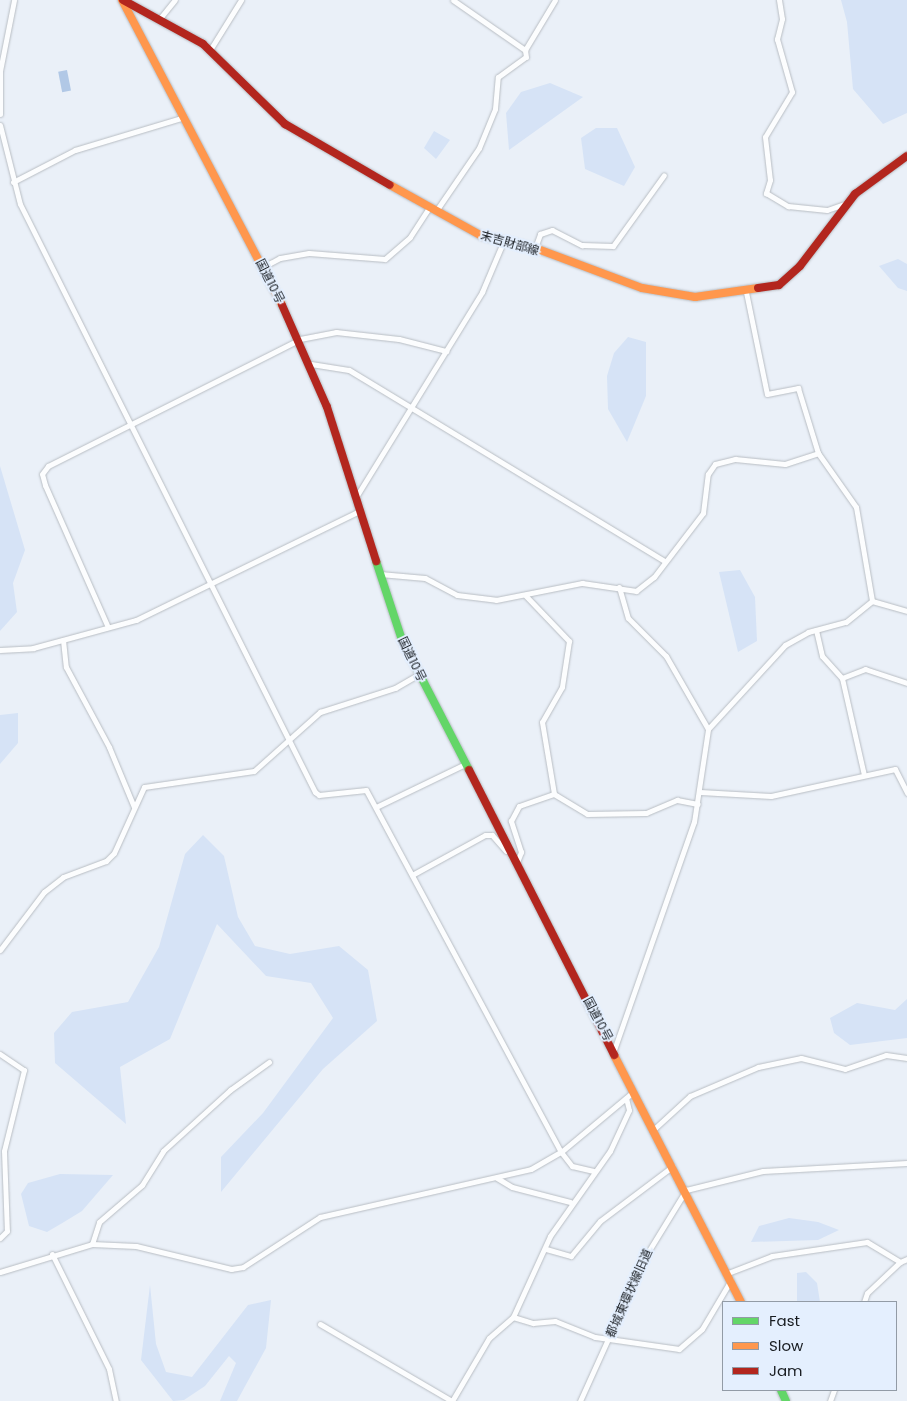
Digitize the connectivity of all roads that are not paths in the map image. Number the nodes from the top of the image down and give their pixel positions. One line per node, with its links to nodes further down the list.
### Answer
1 (14, 0): 11 (street)
2 (122, 0): 8 (main road, 末吉財部線); 13 (main road, 国道10号)
3 (176, 0): 8 (street)
4 (241, 0): 9 (street)
5 (454, 0): 10 (street)
6 (555, 0): 10 (street)
7 (779, 0): 18 (street)
8 (161, 17): 9 (main road, 末吉財部線)
9 (210, 50): 19 (main road, 末吉財部線)
10 (525, 50): 19 (street)
11 (0, 71): 12 (street)
12 (0, 114)
13 (184, 117): 17 (street); 22 (main road, 国道10号)
14 (0, 125): 17 (street)
15 (907, 156): 18 (main road, 末吉財部線)
16 (664, 175): 21 (street)
17 (13, 182): 28 (street)
18 (846, 203): 23 (main road, 末吉財部線)
19 (433, 210): 20 (main road, 末吉財部線); 22 (street)
20 (504, 240): 21 (main road, 末吉財部線); 25 (street)
21 (535, 248): 23 (main road, 末吉財部線)
22 (263, 266): 24 (main road, 国道10号)
23 (746, 292): 29 (street)
24 (300, 339): 25 (street); 26 (main road, 国道10号); 28 (street)
25 (446, 351): 27 (street)
26 (311, 364): 27 (street); 30 (main road, 国道10号)
27 (412, 406): 30 (street); 32 (street)
28 (130, 424): 34 (street); 39 (street)
29 (818, 453): 32 (street); 37 (street)
30 (355, 499): 31 (main road, 国道10号)
31 (359, 511): 33 (main road, 国道10号); 34 (street)
32 (665, 561): 35 (street)
33 (378, 574): 36 (street); 43 (main road, 国道10号)
34 (210, 584): 39 (street); 47 (street)
35 (619, 587): 36 (street); 46 (street)
36 (525, 595): 52 (street)
37 (872, 601): 38 (street); 40 (street)
38 (907, 612)
39 (107, 625): 41 (street)
40 (816, 630): 44 (street); 46 (street)
41 (63, 640): 42 (street); 54 (street)
42 (0, 650)
43 (419, 674): 47 (street); 48 (main road, 国道10号)
44 (842, 678): 45 (street); 49 (street)
45 (907, 683)
46 (708, 730): 50 (street)
47 (286, 738): 54 (street); 55 (street)
48 (466, 764): 55 (street); 56 (main road, 国道10号)
49 (864, 775): 50 (street); 51 (street)
50 (700, 792): 53 (street)
51 (907, 793)
52 (554, 794): 53 (street); 57 (street)
53 (698, 804): 60 (street)
54 (134, 807): 59 (street)
55 (376, 807): 58 (street)
56 (512, 853): 57 (main road, 国道10号); 58 (street)
57 (517, 862): 60 (main road, 国道10号)
58 (412, 875): 67 (street)
59 (0, 950)
60 (614, 1050): 64 (main road, 国道10号)
61 (0, 1054): 74 (street)
62 (907, 1058): 66 (street)
63 (269, 1062): 75 (street)
64 (634, 1091): 65 (street); 66 (main road, 国道10号)
65 (626, 1098): 67 (street); 70 (street)
66 (654, 1129): 69 (main road, 国道10号)
67 (562, 1152): 70 (street); 71 (street)
68 (907, 1163): 72 (street)
69 (674, 1166): 72 (main road, 国道10号); 76 (street)
70 (593, 1171): 73 (street)
71 (497, 1178): 73 (street); 75 (street)
72 (686, 1190): 81 (main road, 国道10号); 86 (street, 都城東環状線旧道)
73 (570, 1202): 76 (street)
74 (0, 1238)
75 (92, 1244): 77 (street)
76 (546, 1249): 84 (street)
77 (52, 1254): 80 (street); 87 (street)
78 (907, 1259): 79 (street)
79 (900, 1262): 81 (street); 83 (street)
80 (0, 1272)
81 (729, 1277): 82 (main road, 国道10号); 86 (street)
82 (741, 1301)
83 (864, 1301)
84 (512, 1317): 86 (street); 88 (street)
85 (320, 1324): 88 (street)
86 (609, 1339): 89 (street, 都城東環状線旧道)
87 (116, 1401)
88 (452, 1401)
89 (580, 1401)

